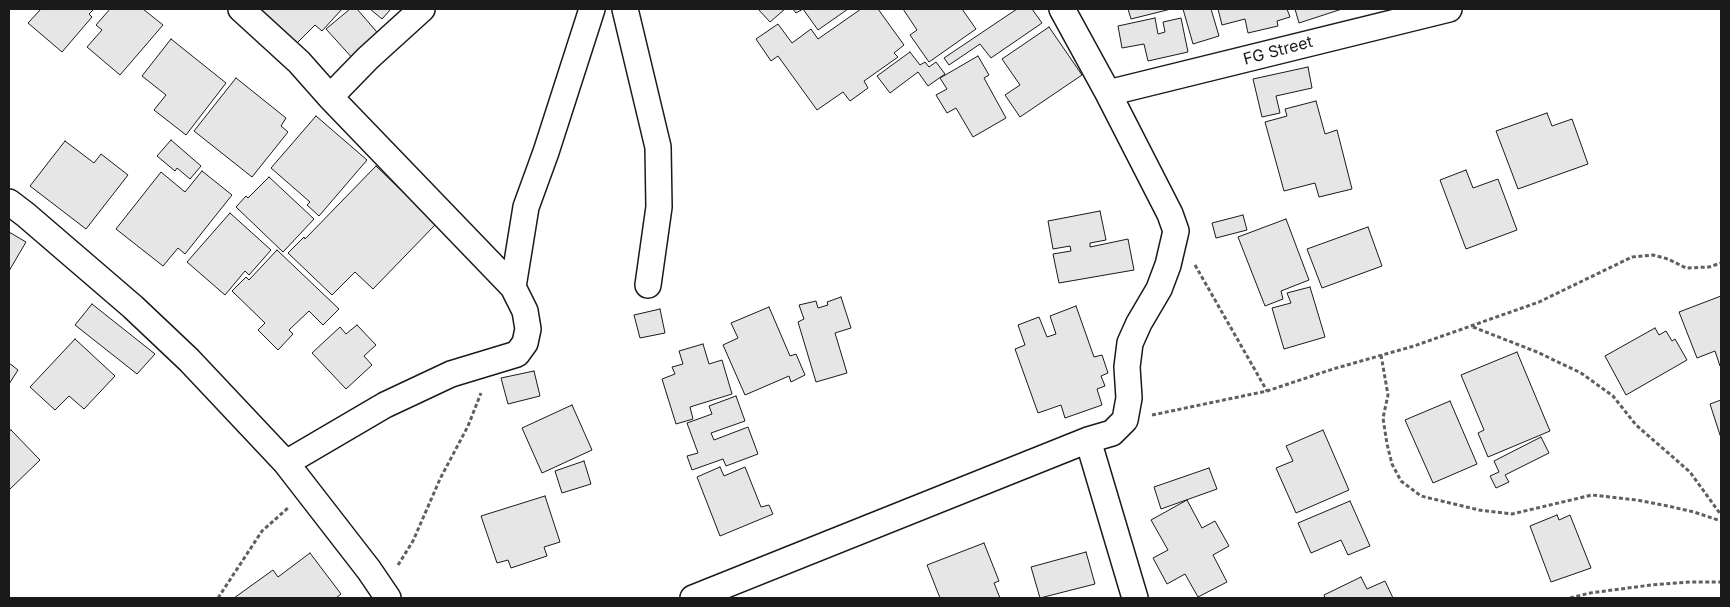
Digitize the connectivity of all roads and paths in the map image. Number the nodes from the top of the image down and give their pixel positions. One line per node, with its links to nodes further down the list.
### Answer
1 (241, 9): 8 (street)
2 (422, 9): 8 (street)
3 (592, 9): 13 (street)
4 (625, 9): 12 (street)
5 (1062, 9): 7 (street)
6 (1449, 9): 7 (street, FG Street)
7 (1108, 93): 10 (street)
8 (330, 97): 13 (street)
9 (9, 202): 20 (street)
10 (1176, 231): 17 (path); 18 (street)
11 (1721, 263): 14 (path)
12 (648, 285)
13 (513, 287): 16 (street)
14 (1472, 326): 15 (path); 22 (path)
15 (1381, 356): 17 (path); 23 (path)
16 (491, 362): 20 (street); 24 (path)
17 (1267, 391): 18 (path)
18 (1125, 420): 19 (street)
19 (1088, 440): 28 (street); 29 (street)
20 (286, 463): 21 (street)
21 (306, 489): 26 (path); 27 (street)
22 (1721, 515)
23 (1721, 521)
24 (397, 567)
25 (1721, 582): 30 (path)
26 (218, 598)
27 (388, 598)
28 (693, 598)
29 (1135, 598)
30 (1570, 598)

